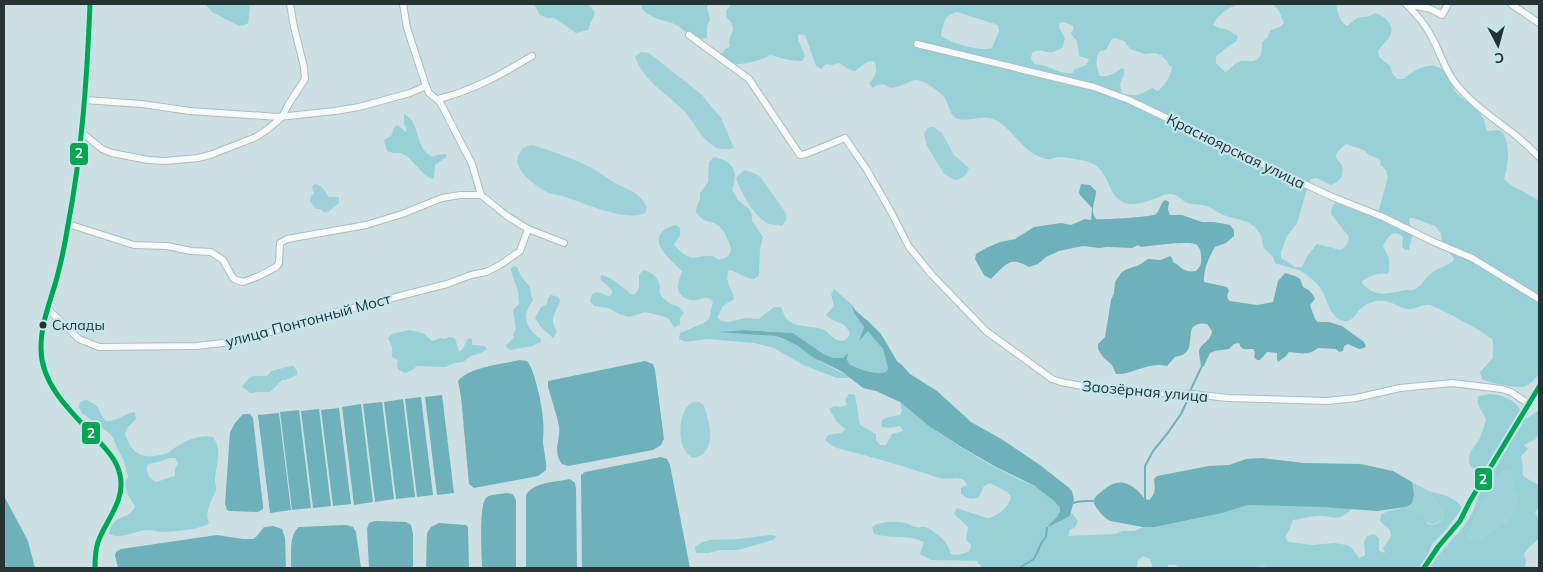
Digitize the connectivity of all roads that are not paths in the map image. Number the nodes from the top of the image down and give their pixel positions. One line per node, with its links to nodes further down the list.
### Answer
1 (90, 4): 13 (street)
2 (290, 4): 14 (street)
3 (402, 4): 11 (street)
4 (1406, 4): 5 (street); 16 (street)
5 (1448, 4)
6 (1511, 4): 7 (street)
7 (1539, 23)
8 (689, 35): 24 (street, Заозёрная улица)
9 (916, 44): 21 (street, Красноярская улица)
10 (532, 56): 12 (street)
11 (426, 86): 12 (street); 14 (street)
12 (438, 99): 17 (street)
13 (85, 100): 14 (street); 15 (street)
14 (282, 117): 15 (street)
15 (81, 132): 18 (street)
16 (1539, 157)
17 (481, 195): 18 (street); 19 (street)
18 (68, 224): 22 (street)
19 (528, 229): 20 (street); 22 (street, улица Понтонный Мост)
20 (564, 243)
21 (1539, 299)
22 (48, 309): 25 (street)
23 (1539, 387): 24 (street)
24 (1529, 404): 26 (street)
25 (96, 568)
26 (1424, 568)

